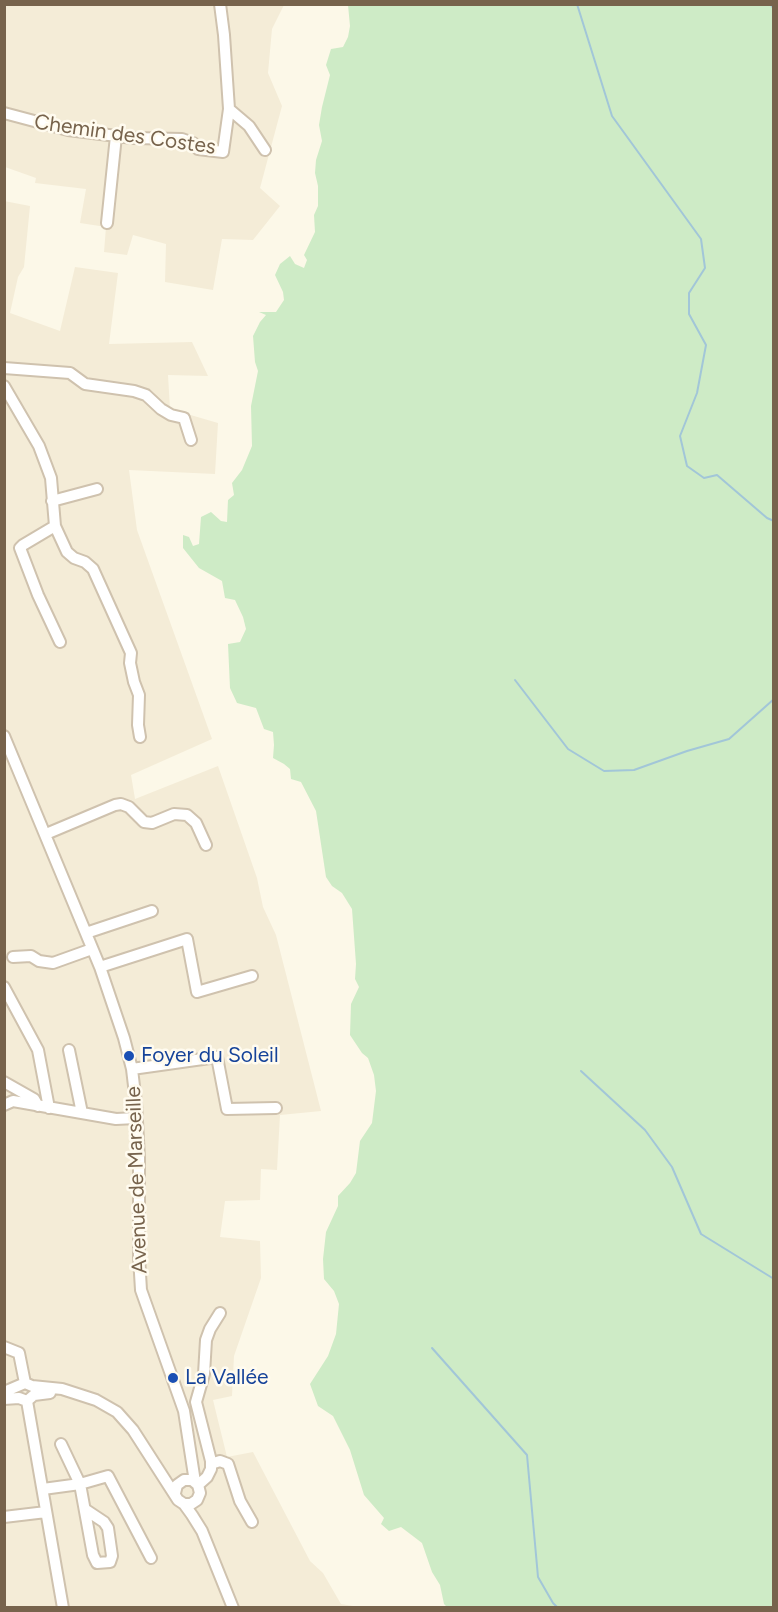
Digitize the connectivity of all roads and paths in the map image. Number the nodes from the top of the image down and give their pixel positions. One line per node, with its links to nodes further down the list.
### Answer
1 (220, 4): 2 (street)
2 (229, 109): 4 (street, Chemin des Costes); 5 (street, Chemin des Costes)
3 (4, 113): 4 (street, Chemin des Costes)
4 (116, 136): 6 (street)
5 (265, 150)
6 (107, 223)
7 (4, 368): 9 (street)
8 (4, 386): 11 (street)
9 (191, 440)
10 (98, 489): 11 (street)
11 (52, 501): 12 (street)
12 (56, 526): 13 (street); 14 (street)
13 (60, 642)
14 (140, 737)
15 (5, 739): 16 (street, Avenue de Marseille)
16 (46, 834): 17 (street); 19 (street, Avenue de Marseille)
17 (206, 845)
18 (152, 911): 19 (street)
19 (86, 933): 20 (street, Avenue de Marseille)
20 (92, 949): 21 (street); 22 (street, Avenue de Marseille)
21 (13, 957)
22 (100, 967): 23 (street); 26 (street, Avenue de Marseille)
23 (252, 976)
24 (4, 987): 30 (street)
25 (69, 1050): 32 (street)
26 (132, 1069): 31 (street); 33 (street, Avenue de Marseille)
27 (4, 1082): 29 (street)
28 (4, 1105): 29 (street)
29 (38, 1106): 30 (street)
30 (50, 1108): 32 (street)
31 (276, 1108)
32 (82, 1113): 33 (street)
33 (136, 1118): 42 (street, Avenue de Marseille)
34 (220, 1313): 40 (street)
35 (4, 1347): 37 (street)
36 (4, 1392): 37 (street)
37 (26, 1392): 38 (street); 41 (street); 44 (street)
38 (4, 1399)
39 (61, 1444): 43 (street)
40 (211, 1464): 42 (street); 51 (street)
41 (160, 1473): 42 (street); 45 (street)
42 (189, 1483): 45 (street); 46 (street)
43 (80, 1484): 44 (street); 48 (street); 53 (street)
44 (43, 1489): 49 (street)
45 (175, 1493): 47 (street)
46 (197, 1500): 47 (street); 52 (street)
47 (184, 1504): 52 (street)
48 (86, 1510)
49 (46, 1512): 50 (street); 54 (street)
50 (4, 1517)
51 (252, 1522)
52 (202, 1531): 55 (street)
53 (151, 1558)
54 (63, 1608)
55 (233, 1608)

